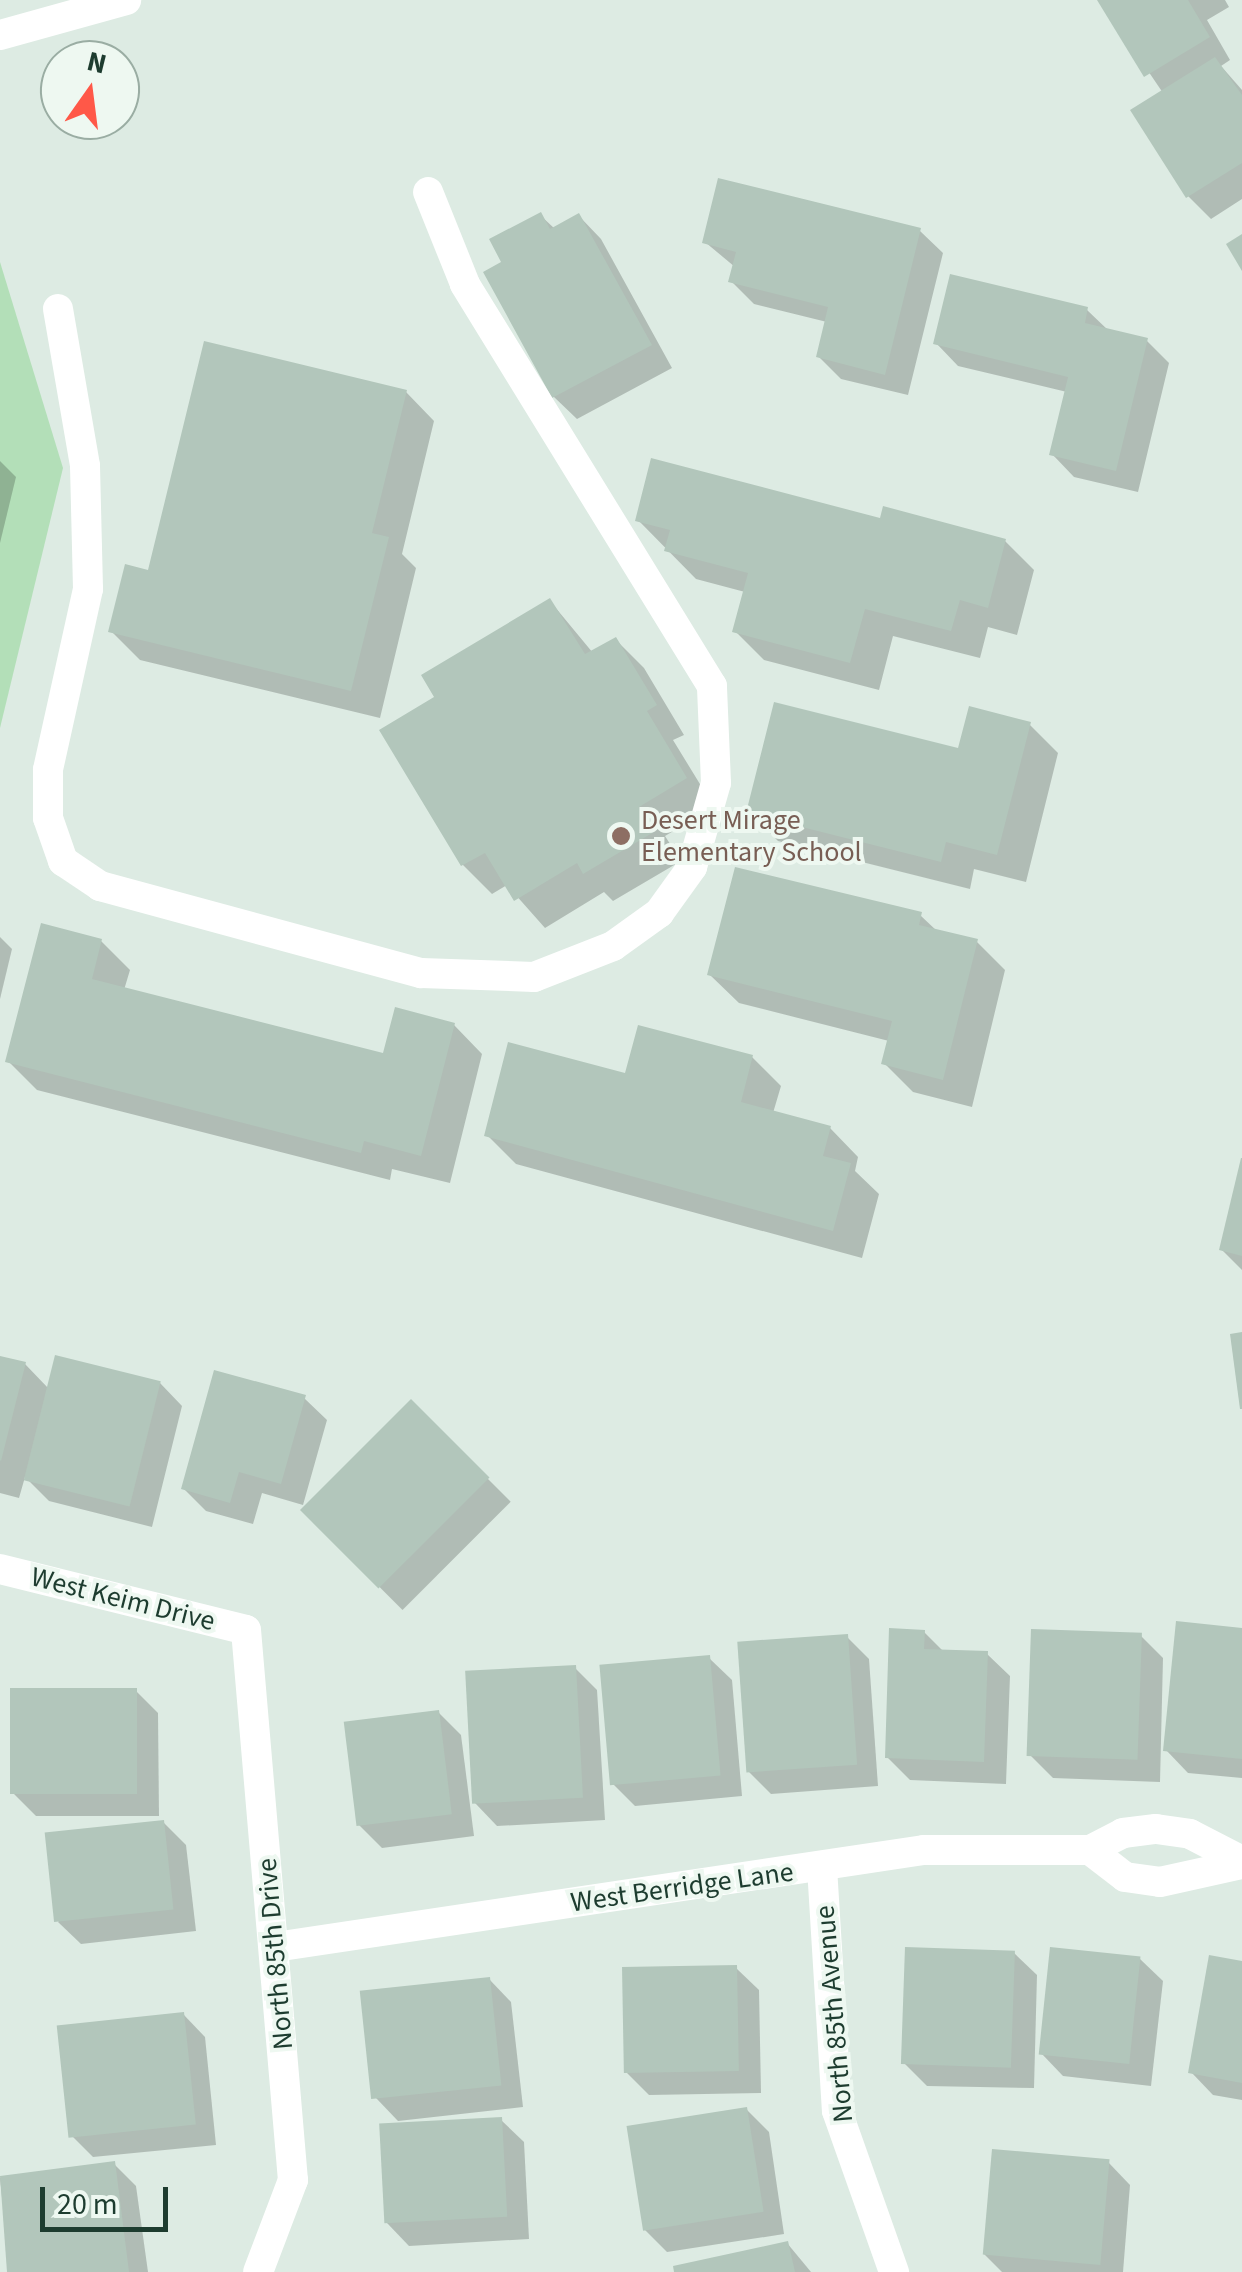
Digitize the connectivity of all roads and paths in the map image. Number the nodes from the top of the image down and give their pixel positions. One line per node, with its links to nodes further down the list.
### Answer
1 (126, 0): 2 (street)
2 (0, 34)
3 (428, 192): 4 (street)
4 (58, 308)
5 (0, 1568): 6 (street, West Keim Drive)
6 (246, 1630): 10 (street, North 85th Drive)
7 (1090, 1850): 8 (street, West Berridge Lane); 8 (street, West Berridge Lane); 9 (street, West Berridge Lane)
8 (1242, 1863)
9 (822, 1866): 10 (street, West Berridge Lane); 12 (street, North 85th Avenue)
10 (275, 1947): 11 (street, North 85th Drive)
11 (258, 2272)
12 (894, 2272)

